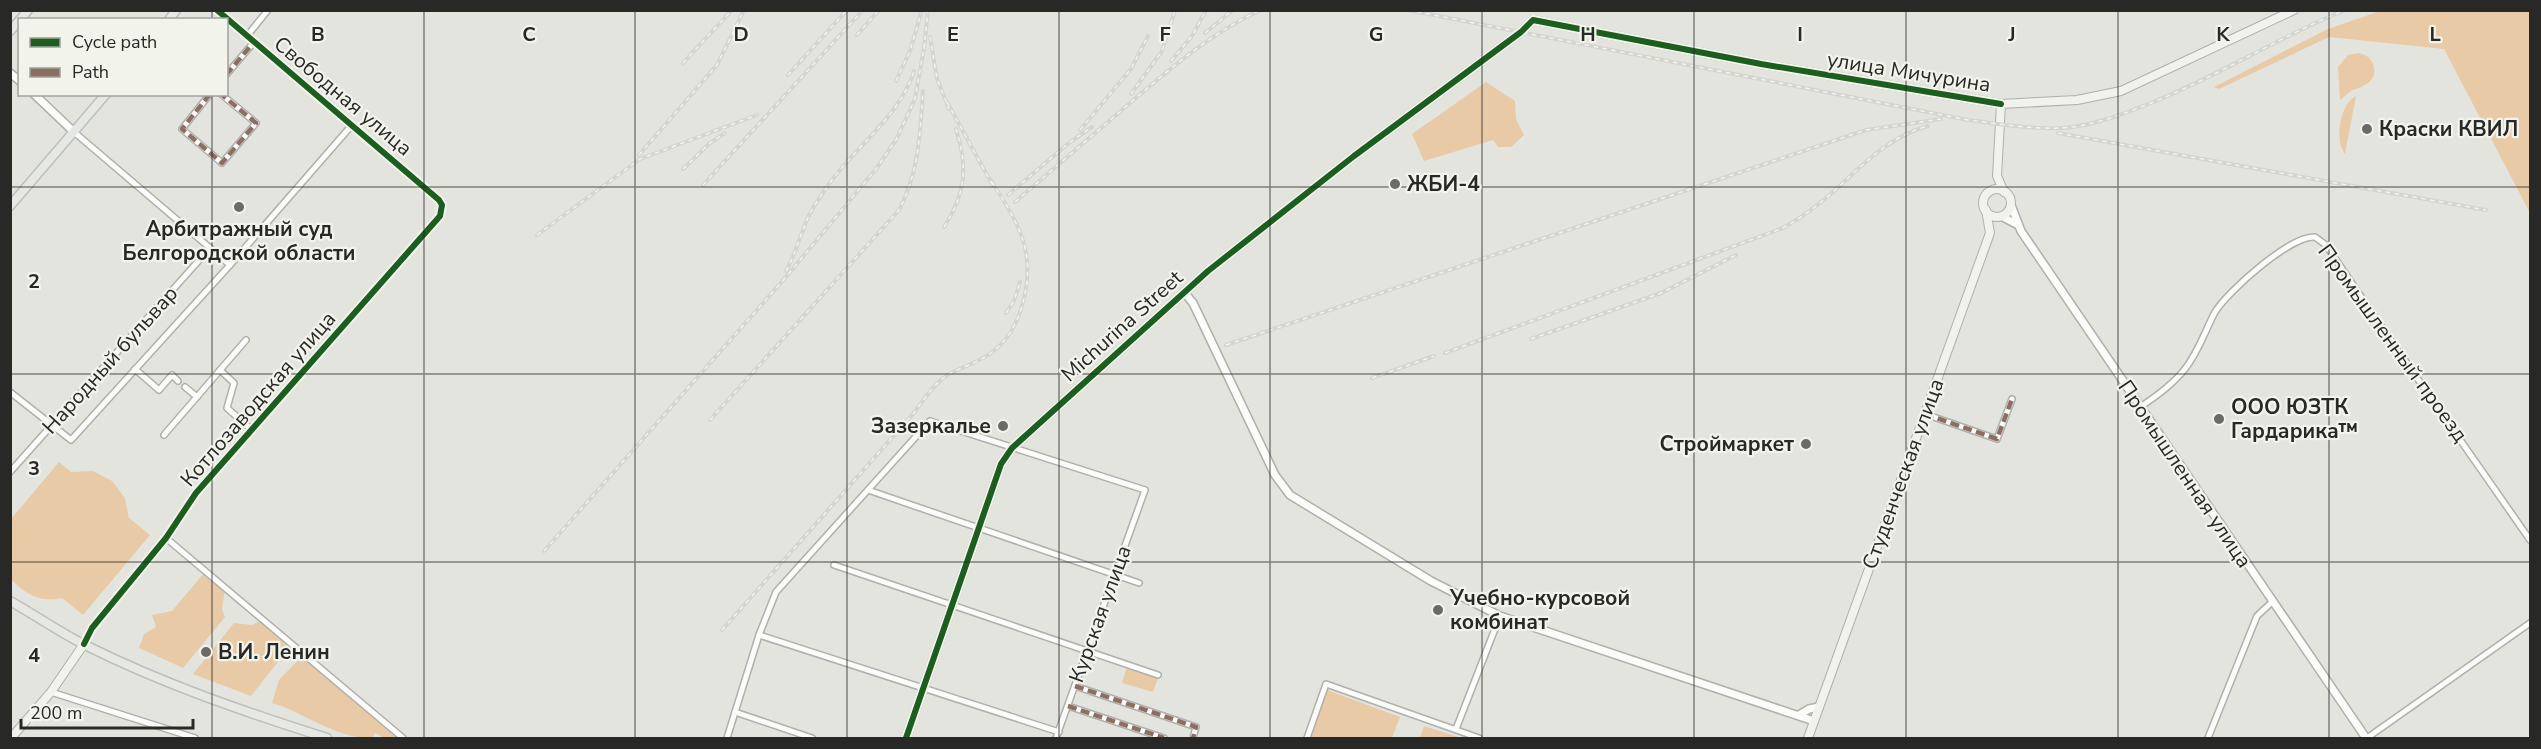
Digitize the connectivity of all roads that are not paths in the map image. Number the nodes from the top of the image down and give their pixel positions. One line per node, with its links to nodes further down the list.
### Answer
1 (268, 10): 4 (street, Свободная улица)
2 (2294, 10): 11 (main road, улица Мичурина)
3 (228, 20): 4 (street, Свободная улица)
4 (247, 36): 5 (street, Свободная улица)
5 (254, 42): 6 (street); 12 (street, Свободная улица)
6 (228, 73)
7 (36, 96): 13 (street)
8 (104, 96): 13 (main road)
9 (208, 96): 10 (street)
10 (223, 96)
11 (2001, 104): 14 (main road); 26 (street, улица Мичурина)
12 (352, 125): 19 (street, Свободная улица); 25 (street, Народный бульвар)
13 (74, 132): 18 (main road); 24 (street)
14 (1997, 176): 15 (main road); 16 (main road)
15 (1990, 190): 16 (main road); 20 (main road)
16 (2004, 192): 17 (main road)
17 (2011, 205): 21 (main road); 22 (street, Промышленная улица)
18 (10, 206)
19 (442, 210): 38 (street, Котлозаводская улица)
20 (1986, 210): 21 (main road); 23 (main road, Студенческая улица)
21 (2002, 218): 22 (street); 23 (main road)
22 (2018, 225): 35 (street, Промышленная улица)
23 (1990, 233): 36 (main road, Студенческая улица)
24 (210, 248): 25 (street); 37 (street, Народный бульвар)
25 (230, 265): 28 (street, Народный бульвар)
26 (1184, 292): 40 (street, Michurina Street); 52 (street)
27 (246, 340): 29 (street)
28 (135, 369): 30 (street); 37 (street, Народный бульвар)
29 (220, 370): 33 (street); 38 (street)
30 (178, 381)
31 (185, 387): 33 (street)
32 (10, 392): 37 (street)
33 (196, 397): 39 (street)
34 (2012, 399): 36 (street)
35 (2140, 407): 45 (street, Промышленный проезд); 50 (street, Промышленная улица)
36 (1925, 414): 62 (main road, Студенческая улица)
37 (52, 424): 41 (street, Народный бульвар)
38 (252, 429): 44 (street, Котлозаводская улица)
39 (164, 435)
40 (1012, 448): 42 (street); 43 (street, Michurina Street); 47 (street, Курская улица)
41 (10, 472)
42 (868, 490): 43 (street); 54 (street)
43 (977, 529): 47 (street); 51 (street, Michurina Street)
44 (166, 538): 55 (street, Котлозаводская улица); 73 (street)
45 (2530, 540)
46 (834, 565): 51 (street)
47 (1114, 575): 48 (street); 56 (street, Курская улица)
48 (1139, 583)
49 (10, 601): 55 (main road)
50 (2272, 602): 82 (street); 83 (street, Промышленная улица)
51 (952, 606): 56 (street); 59 (street, Michurina Street)
52 (1500, 616): 64 (street); 66 (street)
53 (2530, 623): 83 (street)
54 (759, 635): 59 (street); 63 (street)
55 (86, 645): 60 (main road); 72 (main road)
56 (1087, 650): 57 (street); 58 (street, Курская улица)
57 (1158, 675)
58 (1075, 686): 61 (street, Курская улица); 78 (street)
59 (924, 688): 68 (street); 76 (street, Michurina Street)
60 (51, 693): 67 (street); 69 (main road)
61 (1068, 706): 68 (street, Курская улица); 77 (street)
62 (1819, 707): 64 (street); 65 (main road, Студенческая улица)
63 (735, 712): 74 (street); 75 (street)
64 (1799, 715): 65 (street)
65 (1814, 721): 81 (main road, Студенческая улица)
66 (1456, 729): 79 (street); 80 (street)
67 (175, 732): 70 (street); 71 (street)
68 (1058, 735)
69 (11, 738)
70 (171, 738)
71 (195, 738)
72 (327, 738)
73 (403, 738)
74 (728, 738)
75 (812, 738)
76 (906, 738)
77 (1164, 738)
78 (1193, 738)
79 (1306, 738)
80 (1479, 738)
81 (1808, 738)
82 (2208, 738)
83 (2366, 738)

